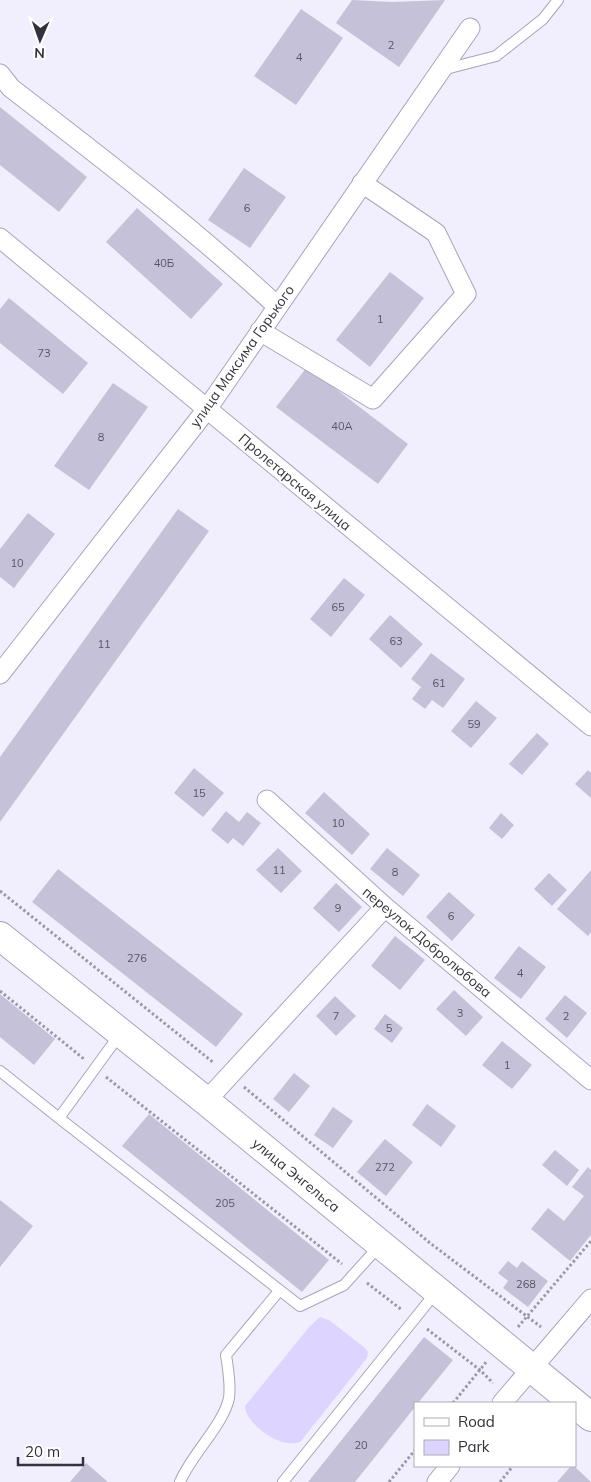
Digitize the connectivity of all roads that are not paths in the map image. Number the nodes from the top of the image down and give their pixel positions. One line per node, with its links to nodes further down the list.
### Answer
1 (558, 0): 3 (lane)
2 (470, 28): 3 (street, улица Максима Горького)
3 (441, 70): 5 (street, улица Максима Горького)
4 (0, 74): 7 (street)
5 (362, 183): 7 (street, улица Максима Горького); 8 (street)
6 (0, 238): 9 (street, Пролетарская улица)
7 (277, 306): 8 (street, улица Максима Горького)
8 (260, 331): 9 (street, улица Максима Горького)
9 (207, 409): 10 (street, улица Максима Горького); 11 (street, Пролетарская улица)
10 (0, 674)
11 (591, 726)
12 (267, 800): 13 (street, переулок Добролюбова)
13 (385, 908): 17 (street, переулок Добролюбова); 18 (street)
14 (0, 936): 15 (main road, улица Энгельса)
15 (121, 1034): 18 (main road, улица Энгельса); 19 (lane)
16 (0, 1071): 19 (lane)
17 (591, 1080)
18 (206, 1101): 20 (main road, улица Энгельса)
19 (59, 1118): 21 (lane)
20 (381, 1245): 21 (lane); 22 (main road, улица Энгельса)
21 (279, 1290): 30 (lane)
22 (438, 1291): 24 (main road, улица Энгельса); 31 (lane)
23 (591, 1299): 24 (street)
24 (532, 1368): 25 (street); 26 (main road, улица Энгельса)
25 (503, 1402)
26 (573, 1402)
27 (576, 1405): 28 (main road, улица Энгельса)
28 (591, 1417)
29 (449, 1467): 32 (street)
30 (180, 1482)
31 (283, 1482)
32 (437, 1482)

